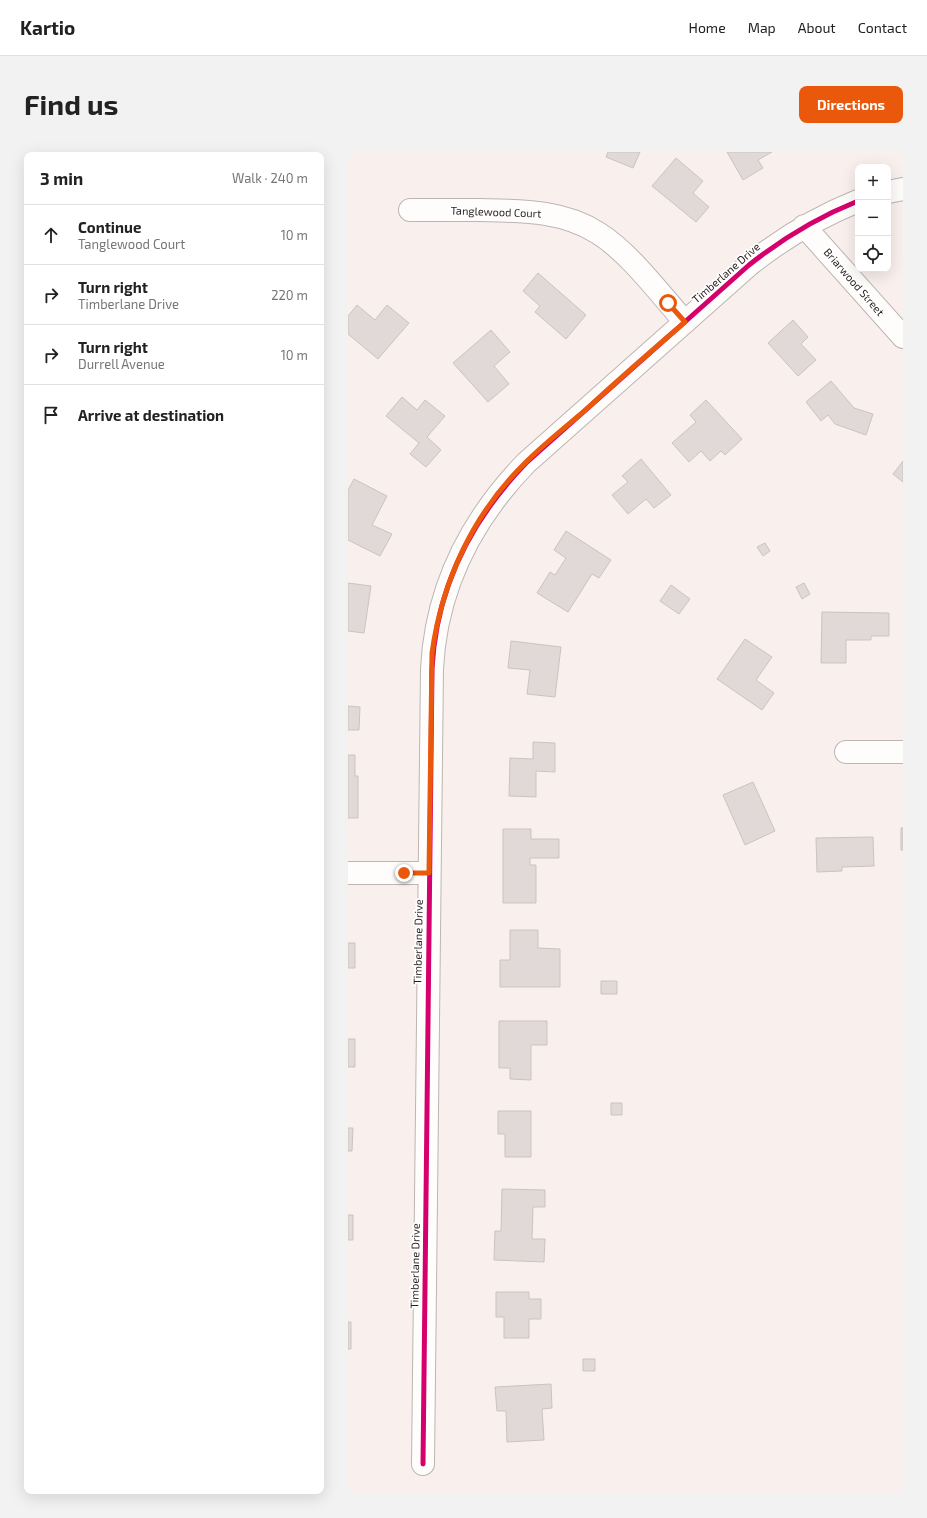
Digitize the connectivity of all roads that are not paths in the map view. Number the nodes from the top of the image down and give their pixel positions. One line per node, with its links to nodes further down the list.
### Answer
1 (903, 188): 2 (street)
2 (891, 191)
3 (855, 203): 5 (street, Timberlane Drive)
4 (410, 210): 6 (street, Tanglewood Court)
5 (804, 226): 6 (street, Timberlane Drive); 7 (street, Briarwood Street)
6 (685, 322): 11 (street, Timberlane Drive)
7 (903, 337)
8 (846, 752): 9 (street)
9 (903, 752)
10 (348, 873): 11 (street)
11 (429, 873): 12 (street, Timberlane Drive)
12 (423, 1464)

